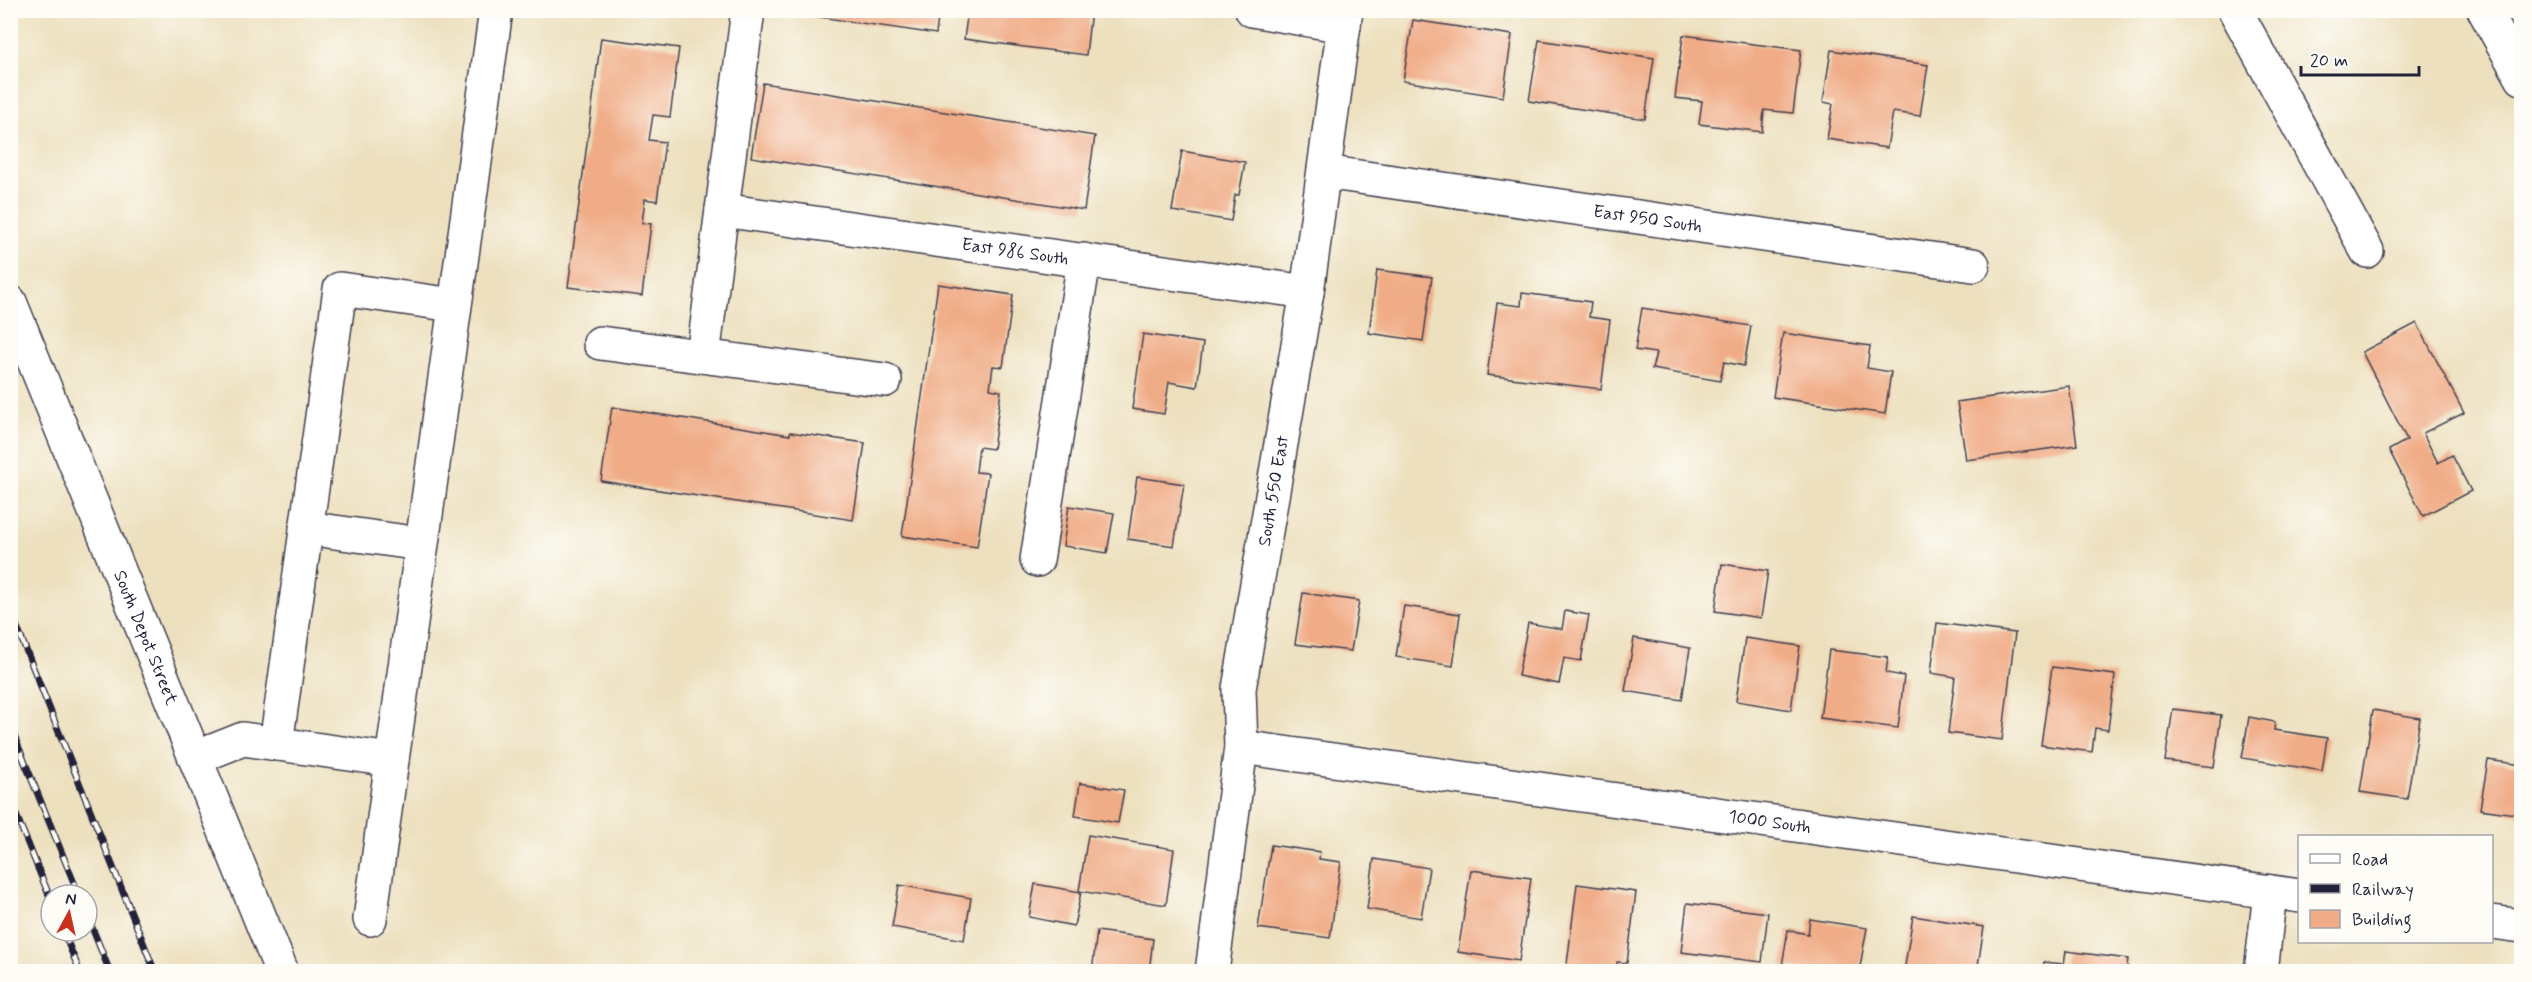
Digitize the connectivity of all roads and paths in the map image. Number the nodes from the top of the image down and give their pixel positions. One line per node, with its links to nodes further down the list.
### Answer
1 (496, 10): 15 (street)
2 (748, 10): 9 (street)
3 (1252, 10): 6 (street)
4 (2235, 10): 10 (street)
5 (2484, 10): 7 (street)
6 (1345, 18): 8 (street, South 550 East)
7 (2522, 78)
8 (1324, 171): 12 (street, East 950 South); 13 (street, South 550 East)
9 (722, 210): 11 (street, East 986 South); 17 (street)
10 (2367, 251)
11 (1084, 260): 13 (street, East 986 South); 21 (street)
12 (1973, 265)
13 (1307, 292): 23 (street, South 550 East)
14 (10, 302): 24 (street, South Depot Street)
15 (454, 305): 19 (street); 20 (street)
16 (600, 343): 17 (street)
17 (703, 356): 18 (street)
18 (885, 380)
19 (306, 528): 20 (street); 22 (street)
20 (421, 544): 25 (street)
21 (1037, 560)
22 (276, 744): 24 (street); 25 (street)
23 (1241, 747): 26 (street, 1000 South); 31 (street, South 550 East)
24 (195, 759): 30 (street, South Depot Street)
25 (392, 760): 27 (street)
26 (2285, 894): 32 (street)
27 (370, 919)
28 (2493, 922): 29 (street)
29 (2522, 926)
30 (282, 972)
31 (1212, 972)
32 (2261, 972)

